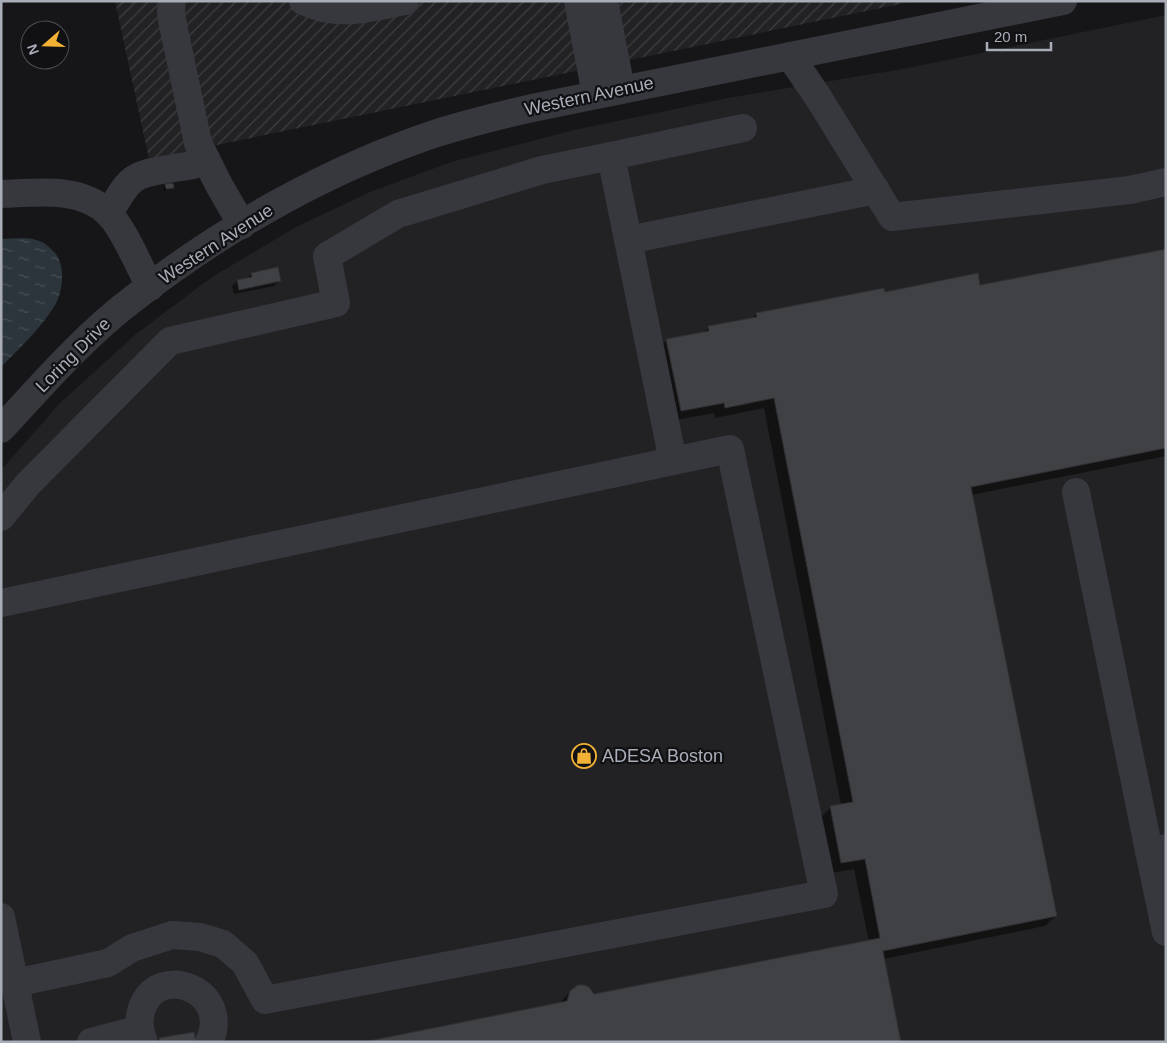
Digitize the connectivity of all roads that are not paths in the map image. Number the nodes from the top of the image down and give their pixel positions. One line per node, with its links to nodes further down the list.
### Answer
1 (172, 1): 11 (street)
2 (303, 1): 3 (street)
3 (405, 1)
4 (578, 1): 8 (street)
5 (604, 1): 8 (street)
6 (1063, 1): 7 (street, Western Avenue)
7 (790, 56): 8 (street, Western Avenue); 13 (street)
8 (608, 92): 16 (street, Western Avenue)
9 (743, 128): 10 (street)
10 (611, 156): 17 (street); 22 (street)
11 (206, 159): 15 (street); 16 (street)
12 (1166, 182): 13 (street)
13 (876, 190): 17 (street)
14 (1, 194): 15 (street)
15 (109, 214): 18 (street)
16 (242, 225): 18 (street, Western Avenue)
17 (628, 240): 20 (street)
18 (150, 287): 19 (street, Loring Drive)
19 (1, 429)
20 (673, 461): 23 (street); 27 (street)
21 (1076, 492): 24 (street)
22 (1, 517)
23 (1, 603)
24 (1157, 849): 26 (street)
25 (1, 917): 27 (street)
26 (1166, 932)
27 (9, 970): 29 (street)
28 (142, 1035): 30 (street); 31 (street)
29 (27, 1042)
30 (91, 1042)
31 (209, 1042)

